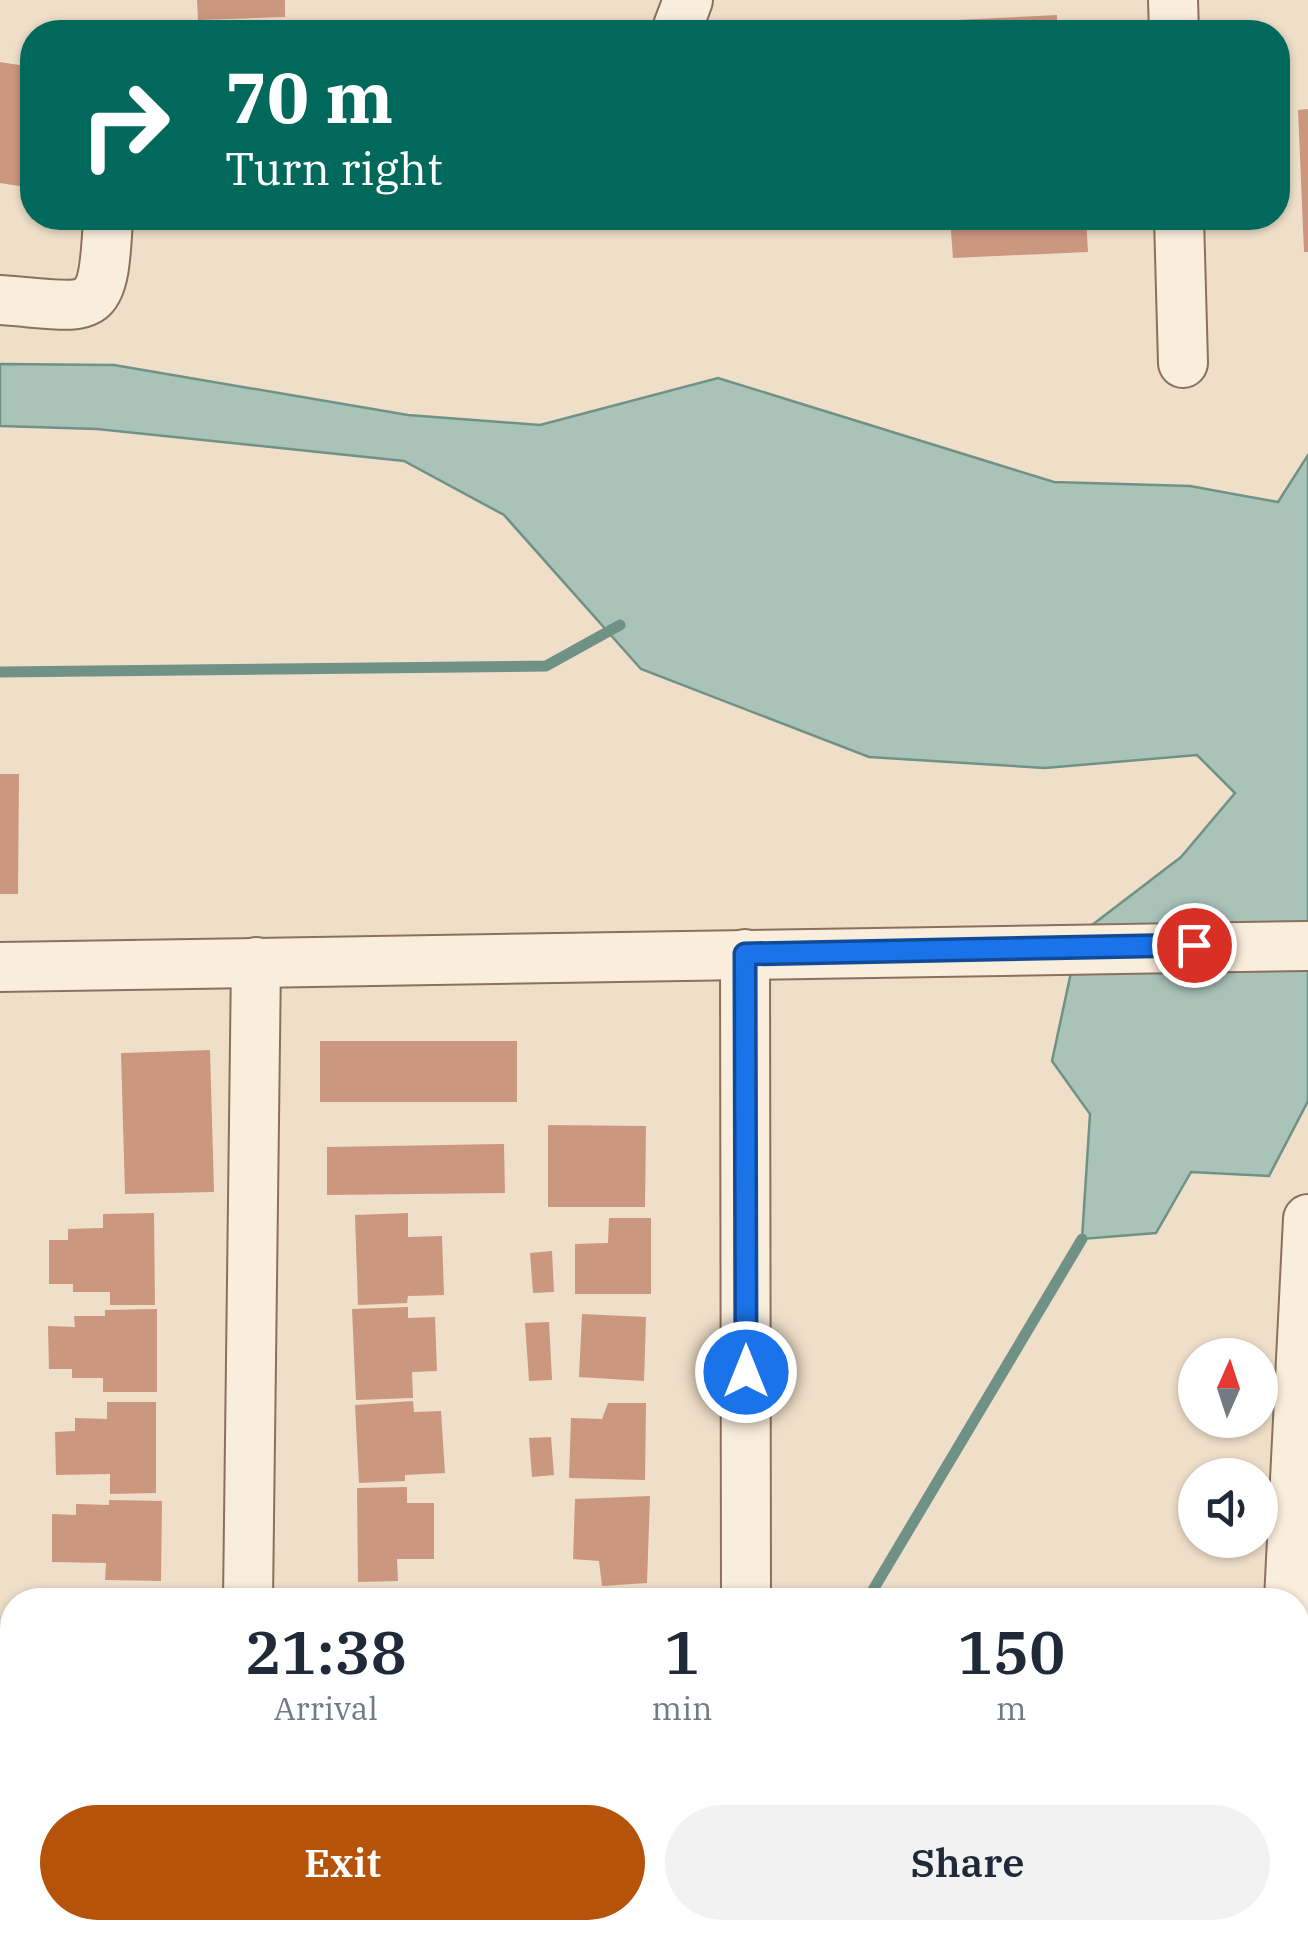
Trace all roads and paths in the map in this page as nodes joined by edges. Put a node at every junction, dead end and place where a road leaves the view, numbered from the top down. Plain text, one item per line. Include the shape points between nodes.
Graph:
1 (107, 230) edge
2 (1179, 230) edge
3 (0, 300) edge
4 (1183, 363) dead end
5 (1308, 946) edge
6 (745, 954) junction
7 (256, 962) junction
8 (0, 967) edge
9 (1308, 1219) edge
10 (248, 1588) edge
11 (746, 1588) edge
12 (1291, 1588) edge

1 - 3 street via 105,281 86,302
2 - 4 street
5 - 6 street
6 - 7 street
6 - 11 street
7 - 8 street
7 - 10 street
9 - 12 street

